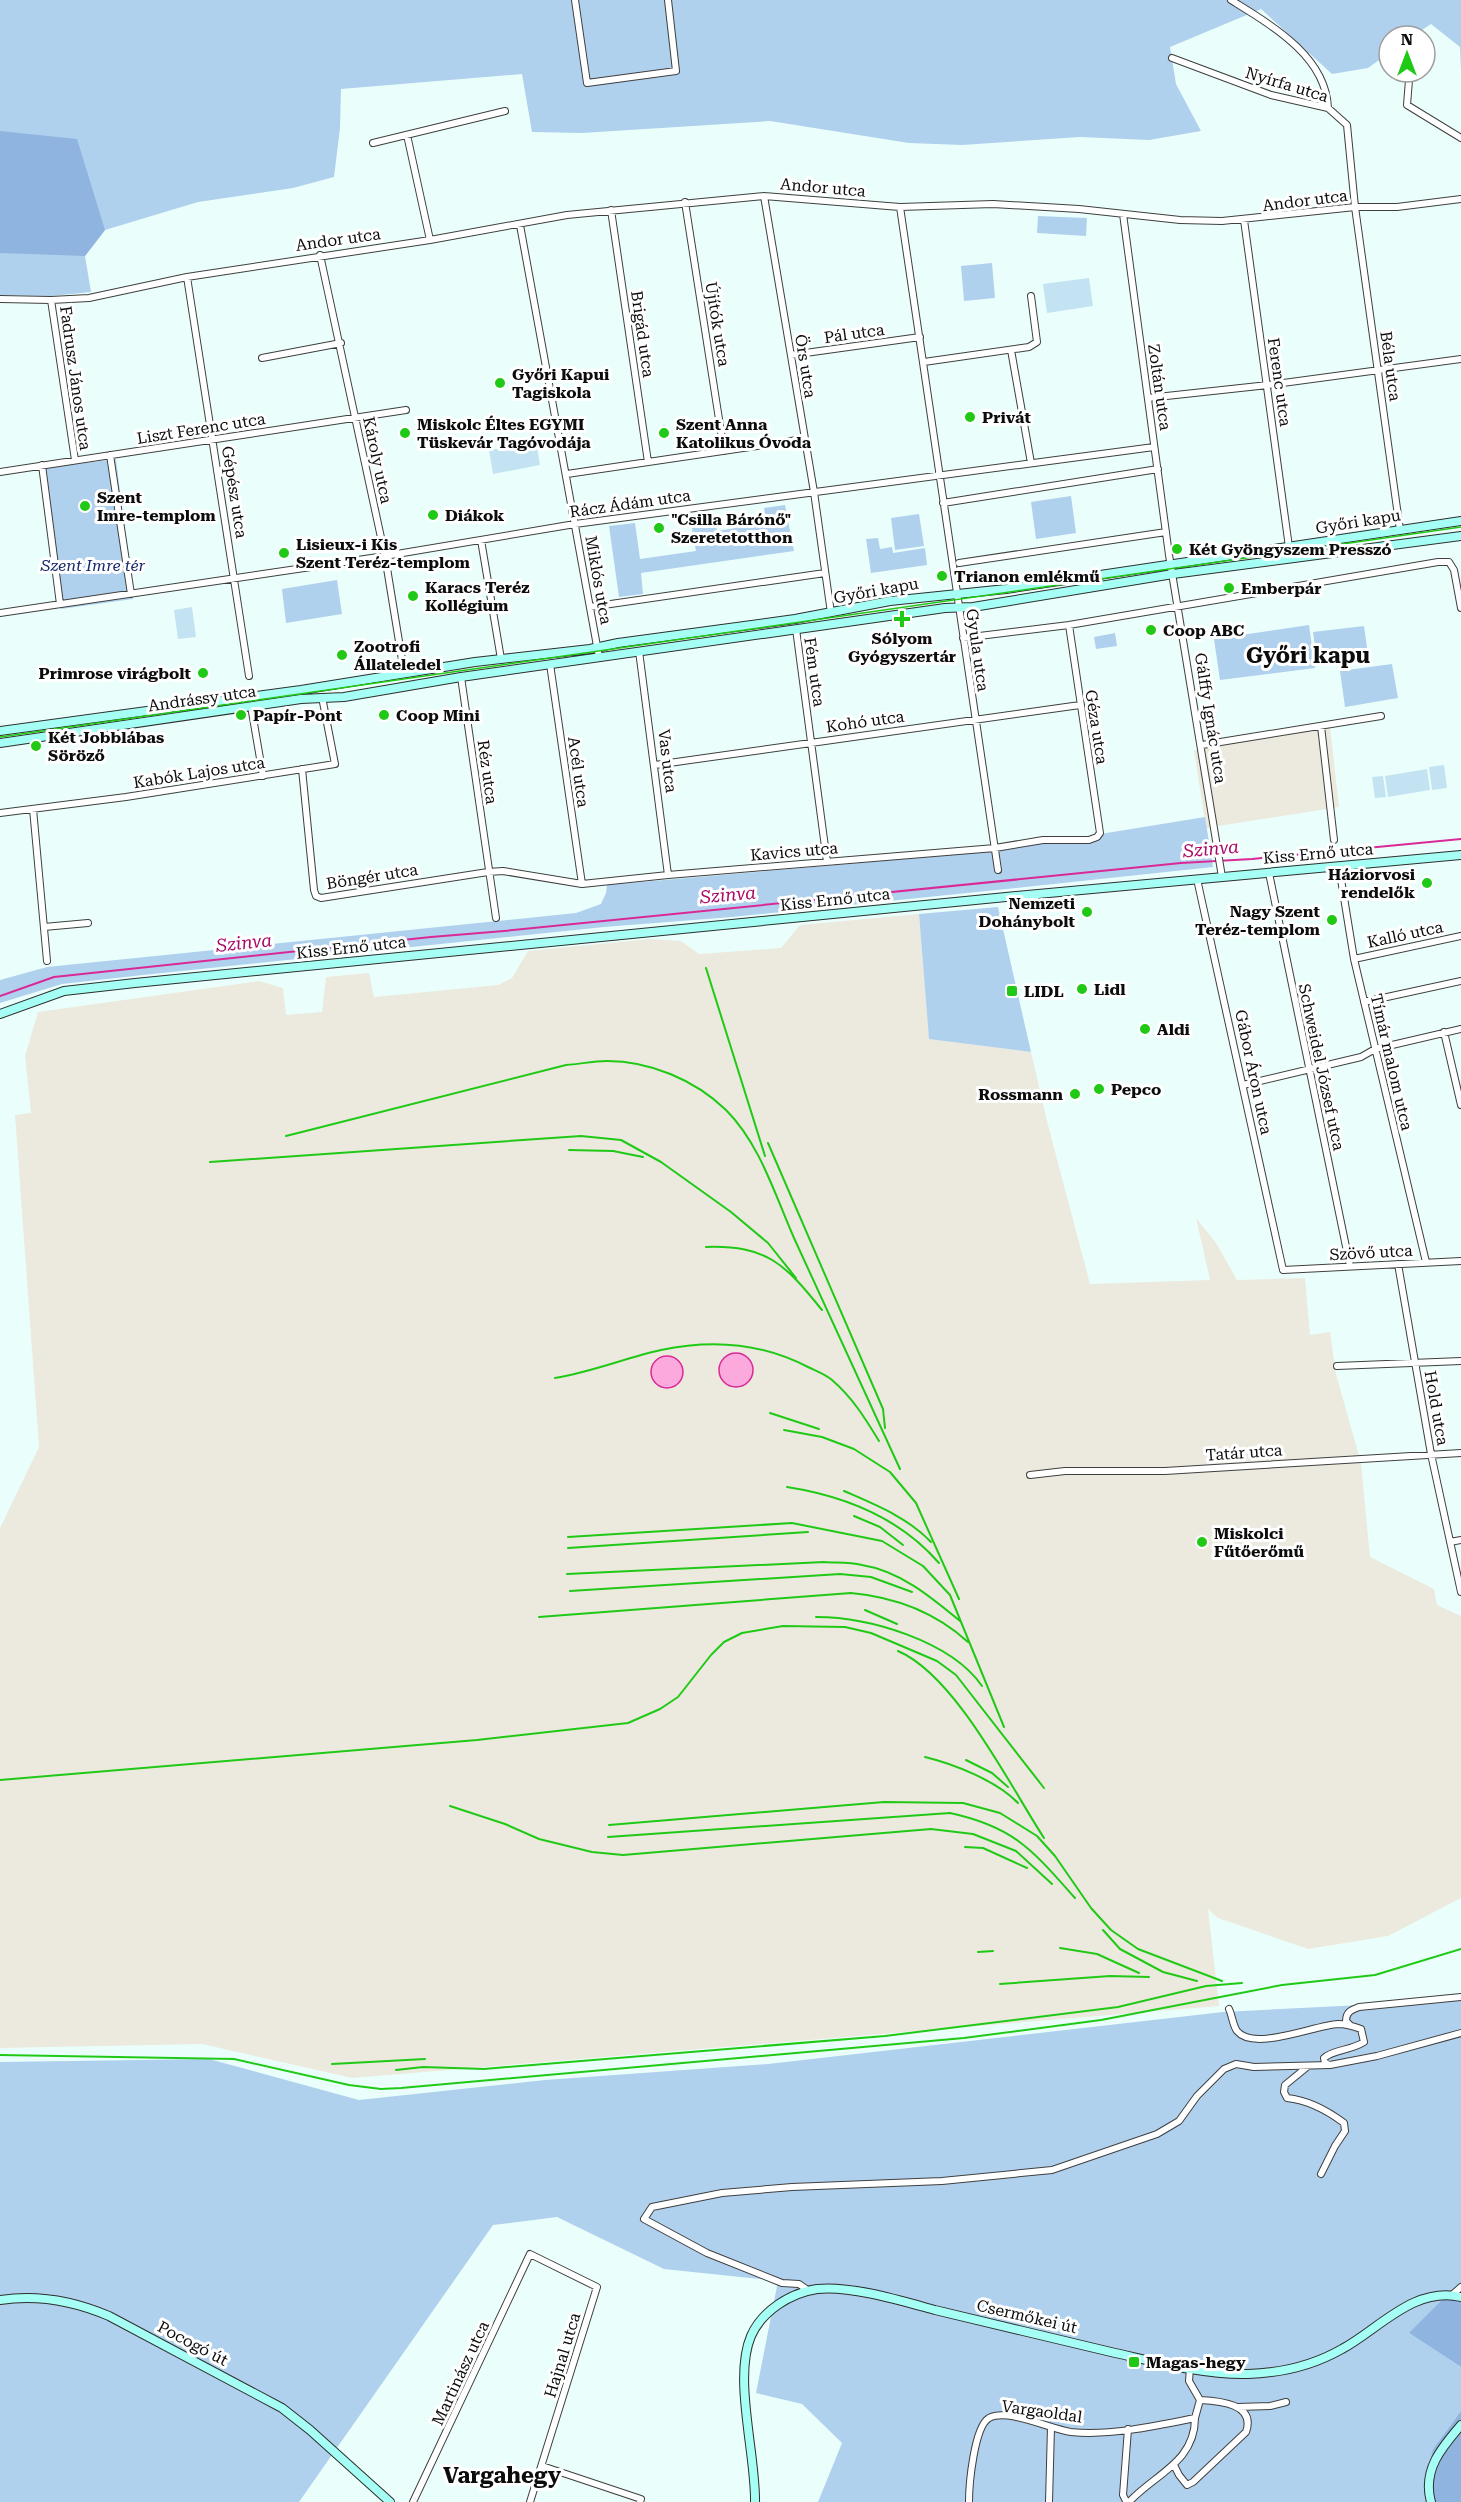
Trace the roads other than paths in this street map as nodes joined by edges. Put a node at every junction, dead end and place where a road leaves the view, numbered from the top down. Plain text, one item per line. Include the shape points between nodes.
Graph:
1 (575, 0) edge
2 (668, 0) edge
3 (1231, 0) edge
4 (1172, 58) dead end
5 (1408, 84) edge
6 (1328, 108) junction
7 (505, 111) dead end
8 (407, 135) junction
9 (1461, 138) edge
10 (373, 142) dead end
11 (764, 196) junction
12 (1461, 199) edge
13 (684, 202) junction
14 (900, 207) junction
15 (1355, 207) junction
16 (611, 210) junction
17 (1123, 214) junction
18 (1244, 220) junction
19 (520, 225) junction
20 (430, 240) junction
21 (321, 255) junction
22 (187, 277) junction
23 (1031, 296) dead end
24 (0, 299) edge
25 (51, 300) junction
26 (920, 337) junction
27 (341, 343) junction
28 (1011, 350) junction
29 (791, 355) junction
30 (262, 358) dead end
31 (1461, 359) edge
32 (924, 362) junction
33 (1378, 370) junction
34 (1268, 385) junction
35 (1148, 398) junction
36 (406, 411) dead end
37 (355, 418) junction
38 (804, 439) junction
39 (213, 440) junction
40 (1154, 447) junction
41 (724, 451) junction
42 (110, 455) junction
43 (75, 460) junction
44 (648, 462) junction
45 (1031, 463) junction
46 (42, 465) junction
47 (1158, 469) junction
48 (0, 472) edge
49 (567, 474) junction
50 (940, 476) junction
51 (814, 492) junction
52 (943, 503) junction
53 (1461, 521) edge
54 (575, 524) junction
55 (1400, 530) junction
56 (1166, 532) junction
57 (1461, 536) edge
58 (481, 540) junction
59 (1289, 547) junction
60 (385, 556) junction
61 (959, 563) dead end
62 (1170, 564) junction
63 (825, 573) junction
64 (1173, 574) junction
65 (234, 578) junction
66 (957, 593) junction
67 (131, 594) junction
68 (60, 604) junction
69 (590, 607) junction
70 (959, 607) junction
71 (1179, 607) junction
72 (1461, 609) edge
73 (0, 613) edge
74 (831, 613) junction
75 (1069, 625) junction
76 (796, 629) junction
77 (963, 638) junction
78 (639, 651) junction
79 (599, 652) junction
80 (501, 659) junction
81 (550, 664) junction
82 (404, 672) junction
83 (249, 676) dead end
84 (461, 677) junction
85 (409, 687) joint
86 (322, 698) junction
87 (1080, 705) junction
88 (251, 706) junction
89 (1381, 716) dead end
90 (974, 720) junction
91 (1321, 726) junction
92 (0, 731) edge
93 (0, 743) edge
94 (812, 743) junction
95 (1202, 745) junction
96 (655, 765) junction
97 (302, 769) junction
98 (262, 776) junction
99 (33, 809) junction
100 (0, 813) edge
101 (1100, 833) joint
102 (1334, 840) dead end
103 (995, 848) junction
104 (1461, 855) edge
105 (827, 862) junction
106 (1339, 867) junction
107 (998, 870) dead end
108 (488, 872) junction
109 (1269, 873) junction
110 (668, 875) junction
111 (1222, 877) junction
112 (1197, 879) junction
113 (582, 884) junction
114 (496, 918) dead end
115 (88, 923) dead end
116 (44, 927) junction
117 (1461, 936) edge
118 (1354, 959) junction
119 (46, 961) dead end
120 (1461, 981) edge
121 (1364, 1002) junction
122 (0, 1014) edge
123 (1461, 1029) edge
124 (1444, 1032) junction
125 (1375, 1048) junction
126 (1308, 1070) junction
127 (1243, 1085) junction
128 (1461, 1105) edge
129 (1461, 1261) edge
130 (1426, 1263) junction
131 (1398, 1264) junction
132 (1350, 1266) junction
133 (1283, 1270) joint
134 (1461, 1361) edge
135 (1415, 1363) junction
136 (1337, 1365) dead end
137 (1461, 1453) edge
138 (1431, 1454) junction
139 (1030, 1475) dead end
140 (1461, 1540) edge
141 (1450, 1542) junction
142 (1461, 1592) edge
143 (1461, 1997) edge
144 (1229, 2009) dead end
145 (1350, 2025) junction
146 (1461, 2033) edge
147 (1330, 2066) junction
148 (1308, 2067) junction
149 (1322, 2174) dead end
150 (530, 2254) joint
151 (1461, 2287) edge
152 (808, 2291) junction
153 (1457, 2296) edge
154 (0, 2300) edge
155 (1190, 2368) junction
156 (1200, 2400) junction
157 (1286, 2402) dead end
158 (1239, 2407) junction
159 (1195, 2418) junction
160 (1461, 2424) edge
161 (1051, 2427) junction
162 (1128, 2429) junction
163 (1174, 2465) junction
164 (542, 2466) junction
165 (1137, 2499) edge
166 (641, 2501) edge
167 (390, 2502) edge
168 (413, 2502) edge
169 (530, 2502) edge
170 (755, 2502) edge
171 (969, 2502) edge
172 (1049, 2502) edge
173 (1129, 2502) edge
174 (1431, 2502) edge

1 - 2 street via 587,82 676,71
3 - 6 street via 1296,46 1319,74 1328,93
4 - 6 street, Nyírfa utca via 1271,95
5 - 9 street via 1407,105
6 - 15 street, Nyírfa utca via 1347,125
7 - 8 street
8 - 10 street
8 - 20 street
11 - 13 street, Andor utca
11 - 14 street, Andor utca
11 - 29 street, Örs utca
12 - 15 street, Andor utca via 1396,207
13 - 16 street, Andor utca
13 - 41 street, Újítók utca
14 - 17 street, Andor utca via 993,204
14 - 26 street, Gyula utca
15 - 18 street, Andor utca
15 - 33 street, Béla utca
16 - 19 street, Andor utca
16 - 44 street, Brigád utca
17 - 18 street, Andor utca via 1180,220
17 - 35 street, Zoltán utca
18 - 34 street, Ferenc utca
19 - 20 street, Andor utca
19 - 49 street, Miklós utca
20 - 21 street, Andor utca
21 - 22 street, Andor utca
21 - 27 street, Károly utca
22 - 25 street, Andor utca via 89,298
22 - 39 street, Gépész utca
23 - 28 street via 1037,342
24 - 25 street, Andor utca
25 - 43 street, Fadrusz János utca
26 - 29 street, Pál utca
26 - 32 street, Gyula utca
27 - 30 street
27 - 37 street, Károly utca
28 - 32 street
28 - 45 street
29 - 38 street, Örs utca
31 - 33 street
32 - 50 street, Gyula utca
33 - 34 street
33 - 55 street, Béla utca
34 - 35 street
34 - 59 street, Ferenc utca
35 - 40 street, Zoltán utca
36 - 37 street, Liszt Ferenc utca
37 - 39 street, Liszt Ferenc utca
37 - 60 street, Károly utca
38 - 41 street
38 - 51 street, Örs utca
39 - 42 street, Liszt Ferenc utca
39 - 65 street, Gépész utca
40 - 45 street, Rácz Ádám utca
40 - 47 street, Zoltán utca
41 - 44 street
42 - 43 street, Liszt Ferenc utca
42 - 67 street
43 - 46 street, Liszt Ferenc utca
44 - 49 street
45 - 50 street, Rácz Ádám utca
46 - 48 street, Liszt Ferenc utca
46 - 68 street
47 - 52 street
47 - 56 street, Zoltán utca
49 - 54 street, Miklós utca
50 - 51 street, Rácz Ádám utca
50 - 52 street, Gyula utca
51 - 54 street, Rácz Ádám utca
51 - 63 street, Örs utca
52 - 66 street, Gyula utca
53 - 55 street, Győri kapu
54 - 58 street, Rácz Ádám utca
54 - 69 street, Miklós utca
55 - 59 street, Győri kapu
56 - 61 street
56 - 62 street, Zoltán utca
57 - 64 street, Győri kapu
58 - 60 street, Rácz Ádám utca
58 - 80 street
59 - 62 street, Győri kapu
60 - 65 street, Rácz Ádám utca
60 - 82 street, Károly utca
62 - 64 street, Gálffy Ignác utca
62 - 66 street, Győri kapu
63 - 69 street
63 - 74 street, Örs utca
64 - 70 street, Győri kapu
64 - 71 street, Gálffy Ignác utca
65 - 67 street, Rácz Ádám utca
65 - 83 street, Gépész utca
66 - 70 street, Gyula utca
66 - 74 street, Győri kapu
67 - 68 street, Rácz Ádám utca
68 - 73 street, Rácz Ádám utca
69 - 79 street, Miklós utca
70 - 76 street, Győri kapu
70 - 77 street, Gyula utca
71 - 72 street via 1449,562
71 - 75 street
71 - 95 street, Gálffy Ignác utca
74 - 79 street, Győri kapu
75 - 77 street
75 - 87 street, Géza utca
76 - 78 street, Győri kapu
76 - 94 street, Fém utca
77 - 90 street, Gyula utca
78 - 79 street, Győri kapu
78 - 96 street, Vas utca
79 - 80 street, Győri kapu
79 - 81 street, Győri kapu
80 - 82 street, Győri kapu
81 - 84 street, Győri kapu
81 - 113 street, Acél utca
82 - 92 street, Andrássy utca
84 - 85 street, Győri kapu
84 - 108 street, Réz utca
85 - 86 street, Andrássy utca
86 - 88 street, Andrássy utca
86 - 97 street, Kabók Lajos utca via 335,764
87 - 90 street, Kohó utca
87 - 101 street, Géza utca
88 - 93 street, Andrássy utca
88 - 98 street
89 - 91 street
90 - 94 street, Kohó utca
90 - 103 street, Gyula utca
91 - 95 street
91 - 102 street
94 - 96 street, Kohó utca
94 - 105 street, Fém utca
95 - 111 street, Gálffy Ignác utca
96 - 110 street, Vas utca
97 - 98 street, Kabók Lajos utca
97 - 108 street, Böngér utca via 316,896
98 - 99 street, Kabók Lajos utca
99 - 100 street, Kabók Lajos utca
99 - 116 street
101 - 103 street, Kavics utca via 1089,840 1043,840
103 - 105 street, Kavics utca
103 - 107 street, Gyula utca
104 - 106 street, Kiss Ernő utca
105 - 110 street, Kavics utca
106 - 109 street, Kiss Ernő utca
106 - 118 street, Tímár malom utca
108 - 113 street, Kavics utca
108 - 114 street, Réz utca
109 - 111 street, Kiss Ernő utca
109 - 126 street, Schweidel József utca
110 - 113 street, Kavics utca
111 - 112 street, Kiss Ernő utca
112 - 122 street, Kiss Ernő utca via 64,991
112 - 127 street, Gábor Áron utca
115 - 116 street
116 - 119 street
117 - 118 street, Kalló utca
118 - 121 street, Tímár malom utca
120 - 121 street
121 - 125 street, Tímár malom utca
123 - 124 street
124 - 125 street
124 - 128 street
125 - 126 street via 1361,1057
125 - 130 street, Tímár malom utca
126 - 127 street
126 - 132 street, Schweidel József utca
127 - 133 street, Gábor Áron utca
129 - 130 street, Szövő utca
130 - 131 street, Szövő utca
131 - 132 street, Szövő utca
131 - 135 street, Hold utca
132 - 133 street, Szövő utca
134 - 135 street
135 - 136 street
135 - 138 street, Hold utca
137 - 138 street, Tatár utca
138 - 139 street, Tatár utca via 1165,1472 1065,1471
138 - 141 street, Hold utca
140 - 141 street
141 - 142 street, Hold utca
143 - 145 street via 1359,2007 1346,2016
144 - 145 street via 1237,2031 1260,2039
145 - 147 street via 1361,2029 1364,2042 1328,2055 1324,2058
146 - 147 street
147 - 148 street
148 - 149 street via 1285,2085 1287,2098 1298,2099 1344,2122 1345,2131
148 - 152 street via 1236,2064 1224,2069 1204,2089 1179,2121 1157,2134 1052,2170 942,2181 722,2193 652,2207 644,2219 707,2253 783,2283 799,2284
150 - 164 street, Hajnal utca via 597,2286
150 - 168 street, Martinász utca
151 - 153 street
152 - 155 street, Csermőkei út via 836,2290 893,2299
152 - 170 street, Csermőkei út via 775,2306 751,2337 744,2377
153 - 155 street, Csermőkei út via 1437,2295 1418,2300 1343,2349 1313,2362 1246,2374
154 - 167 street, Pocogó út via 55,2299 109,2316 282,2408
155 - 156 street via 1189,2382
156 - 158 street
156 - 159 street
157 - 158 street
158 - 163 street via 1247,2414 1246,2432 1193,2482 1187,2485
159 - 162 street, Vargaoldal
159 - 163 street via 1192,2441
160 - 174 street via 1433,2461 1428,2487
161 - 162 street, Vargaoldal via 1071,2432
161 - 171 street, Vargaoldal via 997,2416 982,2425 969,2483
161 - 172 street
162 - 173 street via 1123,2495
163 - 165 street
164 - 166 street
164 - 169 street, Hajnal utca
165 - 173 street

